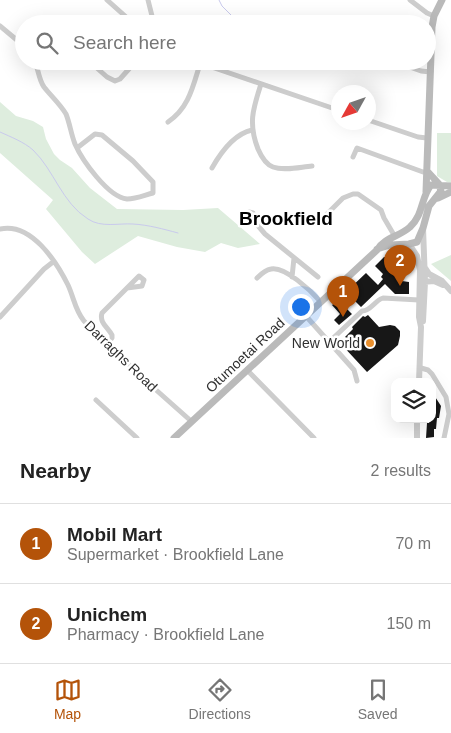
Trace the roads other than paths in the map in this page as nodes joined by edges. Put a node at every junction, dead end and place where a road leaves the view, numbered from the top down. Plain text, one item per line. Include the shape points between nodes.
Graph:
1 (106, 0) edge
2 (148, 0) edge
3 (410, 0) edge
4 (442, 0) edge
5 (124, 15) edge
6 (152, 15) edge
7 (432, 15) edge
8 (434, 15) edge
9 (0, 26) edge
10 (15, 38) edge
11 (38, 70) edge
12 (99, 70) edge
13 (128, 70) edge
14 (198, 70) edge
15 (218, 70) edge
16 (418, 70) edge
17 (430, 72) joint
18 (261, 84) junction
19 (331, 108) edge
20 (168, 122) dead end
21 (376, 123) edge
22 (252, 130) junction
23 (428, 138) junction
24 (77, 148) junction
25 (353, 156) dead end
26 (312, 166) dead end
27 (212, 168) dead end
28 (428, 172) junction
29 (439, 184) junction
30 (451, 186) edge
31 (426, 192) junction
32 (451, 192) edge
33 (434, 200) junction
34 (325, 216) dead end
35 (253, 220) dead end
36 (410, 227) junction
37 (423, 228) junction
38 (0, 229) edge
39 (394, 236) junction
40 (409, 244) junction
41 (377, 250) junction
42 (294, 258) junction
43 (53, 262) junction
44 (292, 277) junction
45 (257, 278) dead end
46 (318, 278) dead end
47 (425, 278) junction
48 (127, 288) dead end
49 (449, 289) edge
50 (419, 300) junction
51 (320, 301) junction
52 (305, 316) junction
53 (0, 317) edge
54 (421, 327) junction
55 (329, 342) junction
56 (107, 344) junction
57 (421, 368) junction
58 (247, 370) junction
59 (420, 378) edge
60 (356, 381) dead end
61 (96, 400) dead end
62 (191, 421) junction
63 (418, 423) edge
64 (137, 438) edge
65 (174, 438) edge
66 (314, 438) edge
67 (417, 438) edge
68 (444, 438) edge

1 - 5 street
2 - 6 street
3 - 7 street
4 - 8 main road
9 - 10 street
11 - 24 street via 42,84 66,115
12 - 13 street via 115,81
14 - 20 street via 186,105 178,116
15 - 18 street
16 - 17 street
17 - 23 main road
18 - 19 street
18 - 22 street via 253,111
21 - 23 street
22 - 26 street via 261,155 270,166
22 - 27 street via 237,135
23 - 28 main road
24 - 24 street via 95,134 100,134 153,182 154,193 129,199 118,196 100,180
25 - 28 street via 357,148
28 - 29 main road
28 - 31 main road
29 - 30 main road
29 - 31 main road via 432,185
29 - 33 main road via 441,191
31 - 36 main road via 420,212
32 - 33 main road
33 - 37 main road via 427,210
34 - 39 street via 343,198 358,194 381,210
35 - 42 street
36 - 39 main road, Otumoetai Road
36 - 40 main road
37 - 40 main road via 417,242
37 - 47 street
38 - 43 street, Darraghs Road via 12,228 31,236
39 - 41 main road, Otumoetai Road via 385,240
40 - 41 main road, Otumoetai Road via 395,244
40 - 47 street
41 - 51 main road, Otumoetai Road
42 - 44 street
42 - 46 street
43 - 53 street
43 - 56 street, Darraghs Road via 66,282 80,315
44 - 45 street via 272,268
44 - 51 street
47 - 49 street
47 - 50 street
47 - 54 street
48 - 56 street via 102,313 102,322 113,336
50 - 54 street
50 - 55 street via 383,298 367,311 362,311
51 - 52 main road, Otumoetai Road
52 - 55 street
52 - 58 main road, Otumoetai Road
54 - 57 street
55 - 60 street via 354,370
56 - 62 street, Darraghs Road
57 - 59 street
57 - 68 street via 432,374 446,398 449,414
58 - 62 main road, Otumoetai Road
58 - 66 street
61 - 64 street
62 - 65 main road, Otumoetai Road
63 - 67 street

